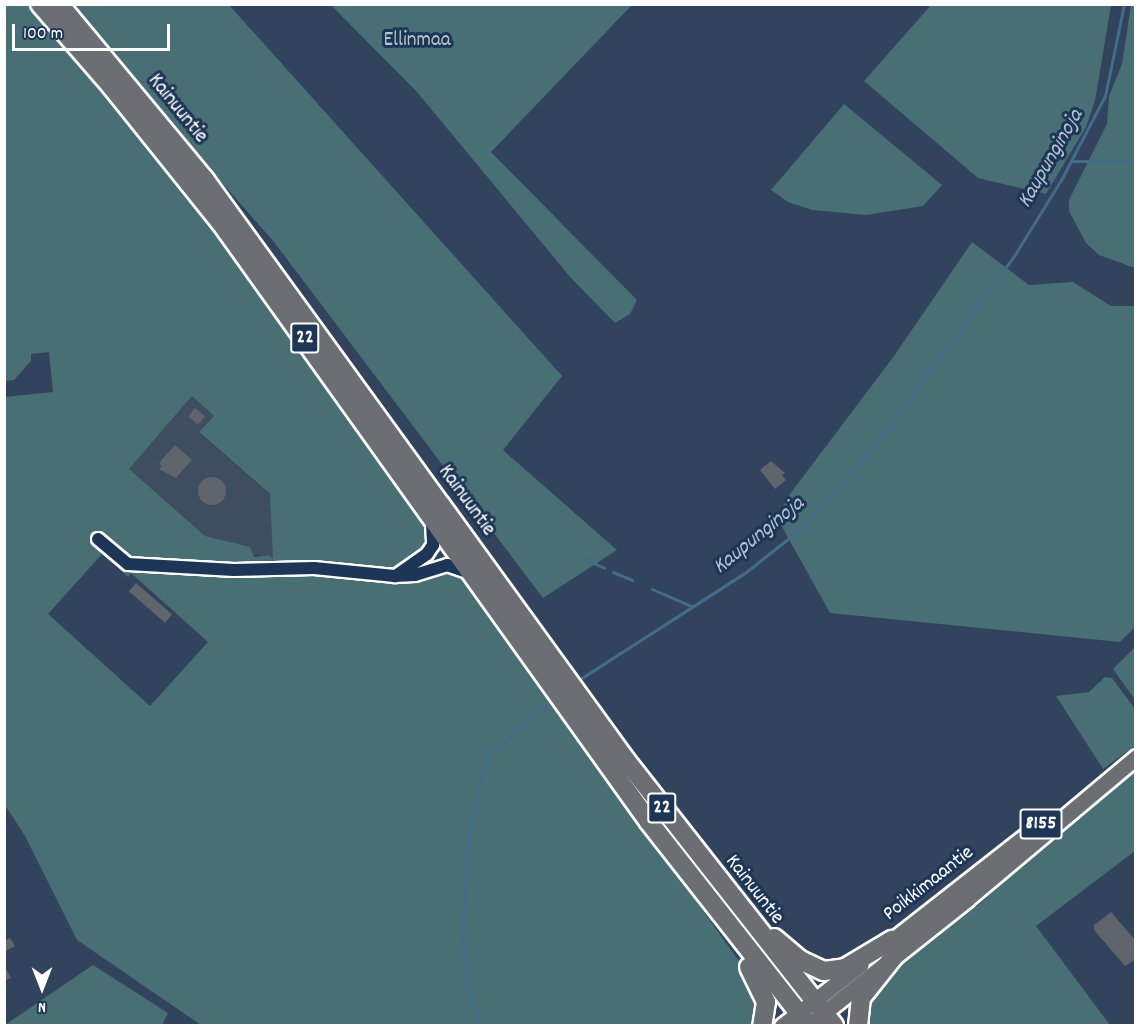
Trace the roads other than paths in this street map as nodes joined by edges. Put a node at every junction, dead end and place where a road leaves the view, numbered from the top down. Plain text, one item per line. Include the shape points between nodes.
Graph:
1 (40, 4) edge
2 (59, 4) edge
3 (431, 515) junction
4 (98, 539) dead end
5 (475, 575) junction
6 (395, 576) junction
7 (558, 680) junction
8 (577, 706) junction
9 (1136, 756) edge
10 (723, 887) junction
11 (705, 897) junction
12 (894, 948) junction
13 (823, 1013) edge
14 (805, 1022) edge
15 (762, 1026) edge
16 (782, 1026) edge
17 (858, 1026) edge

1 - 3 highway, Kainuuntie / 22 via 221,223
2 - 7 highway, Kainuuntie / 22 via 205,180
3 - 5 highway, Kainuuntie / 22
3 - 6 lane via 433,545 418,563
4 - 6 lane via 128,564 234,570 314,568
5 - 6 lane via 447,565 415,575
5 - 7 highway, Kainuuntie / 22
7 - 8 highway, Kainuuntie / 22
8 - 10 highway, Kainuuntie / 22
8 - 11 highway, Kainuuntie / 22
9 - 12 main road, Poikkimaantie / 8155 via 1020,840
10 - 12 highway via 785,948 812,968 834,971
10 - 13 highway, Kainuuntie / 22
11 - 14 highway, Kainuuntie / 22
11 - 15 highway via 763,992 766,1014
12 - 13 main road, Poikkimaantie / 8155
12 - 17 highway via 861,999
13 - 14 main road, Poikkimaantie
14 - 16 main road, Poikkimaantie

